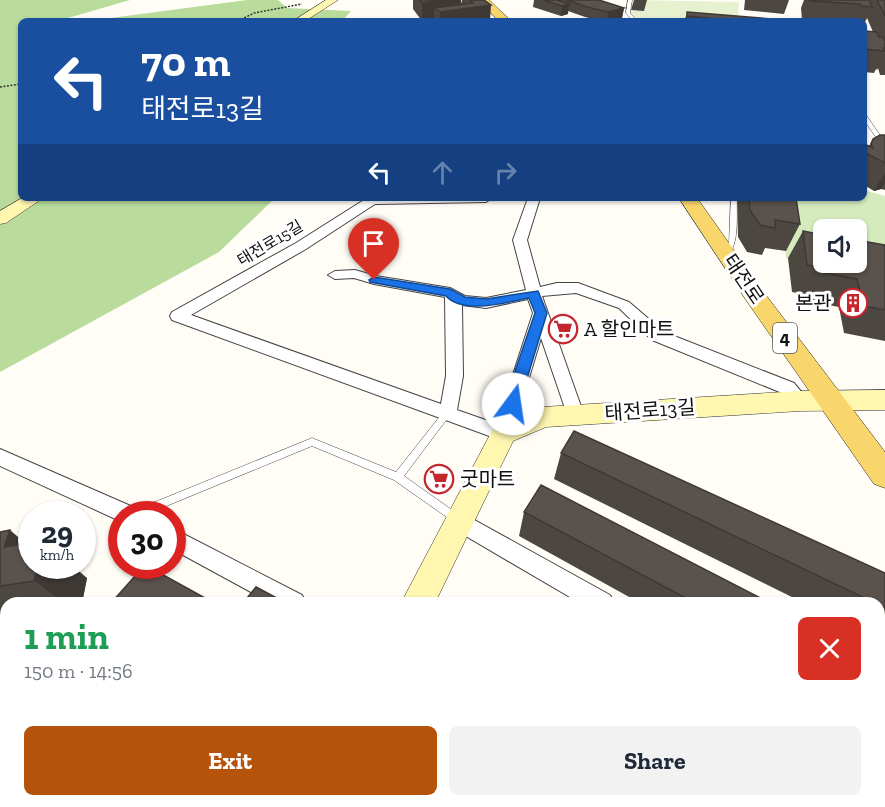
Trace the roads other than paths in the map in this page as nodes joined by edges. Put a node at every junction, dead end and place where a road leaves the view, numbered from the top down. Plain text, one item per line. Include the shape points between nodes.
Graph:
1 (325, 0) edge
2 (483, 0) edge
3 (630, 0) edge
4 (780, 0) edge
5 (340, 2) edge
6 (819, 4) edge
7 (297, 18) edge
8 (305, 18) edge
9 (315, 18) edge
10 (322, 18) edge
11 (502, 18) edge
12 (632, 18) edge
13 (867, 120) edge
14 (872, 142) edge
15 (883, 142) edge
16 (18, 192) edge
17 (29, 201) edge
18 (370, 201) edge
19 (533, 201) edge
20 (690, 201) edge
21 (734, 201) edge
22 (0, 202) edge
23 (0, 219) edge
24 (727, 253) junction
25 (335, 275) dead end
26 (534, 294) junction
27 (454, 298) junction
28 (541, 313) junction
29 (885, 399) edge
30 (800, 401) junction
31 (830, 401) junction
32 (447, 413) junction
33 (575, 415) junction
34 (503, 434) junction
35 (0, 457) edge
36 (885, 475) edge
37 (398, 477) junction
38 (169, 501) edge
39 (108, 506) edge
40 (460, 521) junction
41 (186, 545) edge
42 (283, 597) edge
43 (421, 597) edge
44 (592, 597) edge

1 - 7 main road
2 - 11 main road
3 - 12 lane via 628,13
4 - 6 lane
5 - 8 main road
5 - 9 main road
5 - 10 main road
13 - 15 lane
14 - 15 lane
16 - 22 main road
17 - 23 main road
18 - 32 street, 태전로15길 via 178,316
19 - 26 street via 520,240
20 - 24 main road, 태전로 / 4
21 - 24 lane via 732,242
24 - 31 main road, 태전로 / 4
25 - 27 street via 355,274 450,293
26 - 27 street via 486,303
26 - 28 street
26 - 30 street via 578,288 607,298 624,305 658,336 788,388
27 - 32 street via 457,370
28 - 33 street
28 - 34 street
29 - 31 main road, 태전로13길
30 - 31 main road, 태전로13길
30 - 33 main road, 태전로13길
31 - 36 main road, 태전로 / 4
32 - 34 street
32 - 37 lane
33 - 34 main road, 태전로13길 via 543,417
34 - 40 main road
35 - 39 street
37 - 38 lane via 312,442
37 - 40 lane
40 - 43 main road
40 - 44 street
41 - 42 street

